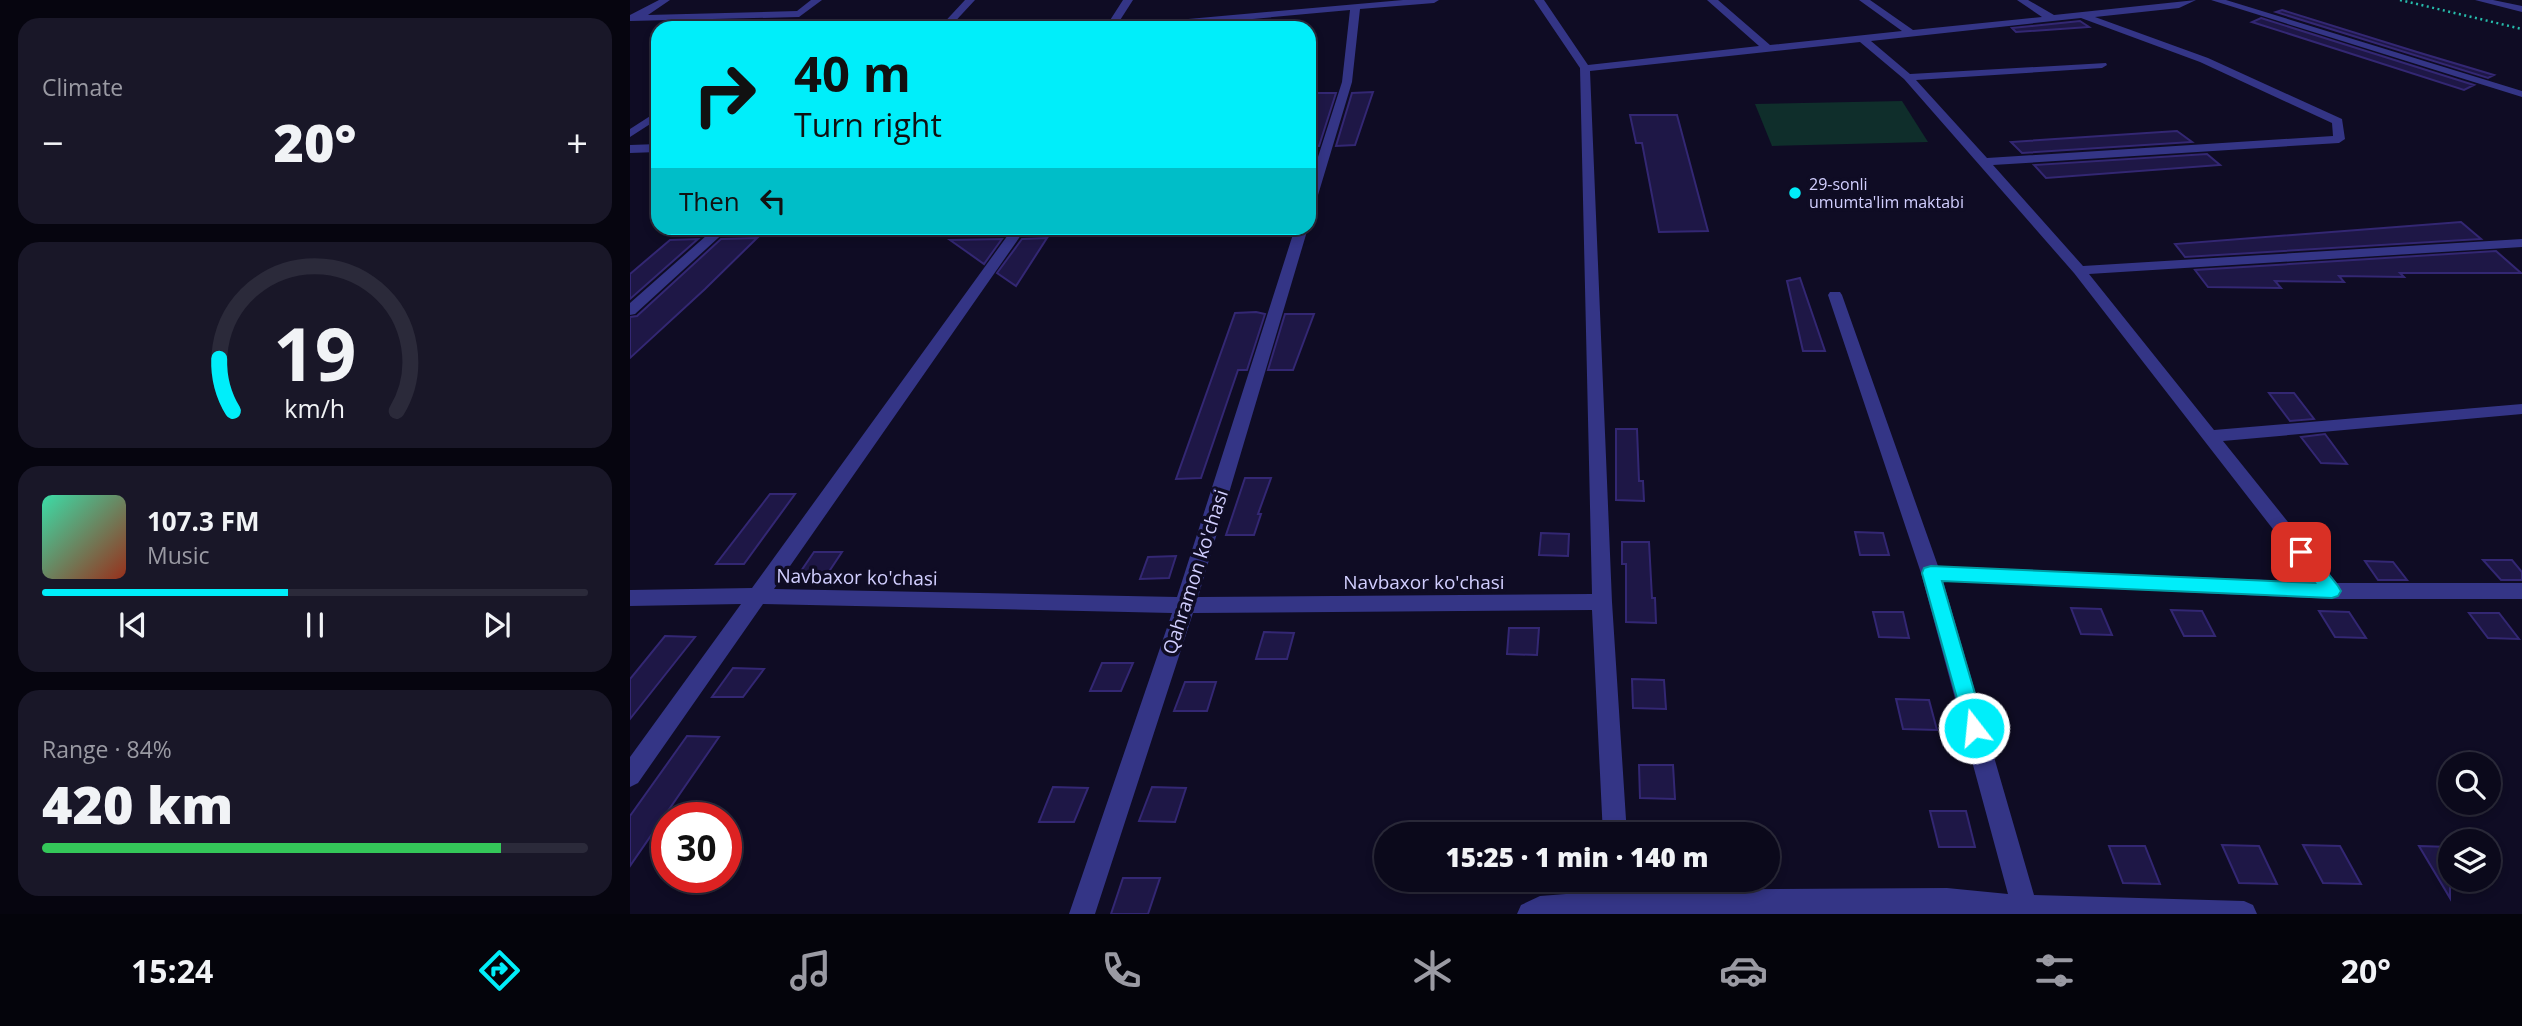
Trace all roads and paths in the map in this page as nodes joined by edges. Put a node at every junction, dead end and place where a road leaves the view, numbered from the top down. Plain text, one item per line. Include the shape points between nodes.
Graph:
1 (665, 0) edge
2 (817, 0) edge
3 (970, 0) edge
4 (1128, 0) edge
5 (1434, 0) edge
6 (1539, 0) edge
7 (1712, 0) edge
8 (1864, 0) edge
9 (2022, 0) edge
10 (2191, 0) edge
11 (2216, 0) edge
12 (2400, 0) edge
13 (2480, 0) edge
14 (1348, 6) edge
15 (2522, 9) edge
16 (2081, 15) junction
17 (632, 19) edge
18 (2051, 19) junction
19 (950, 21) edge
20 (1114, 21) edge
21 (1200, 21) edge
22 (2522, 29) edge
23 (1910, 33) junction
24 (1863, 38) junction
25 (1767, 48) junction
26 (2102, 65) dead end
27 (1585, 68) junction
28 (1908, 77) junction
29 (2519, 94) dead end
30 (651, 119) edge
31 (630, 134) edge
32 (651, 148) edge
33 (630, 149) edge
34 (1984, 162) junction
35 (1316, 182) edge
36 (714, 235) edge
37 (1014, 235) edge
38 (1300, 235) edge
39 (2522, 243) edge
40 (2079, 270) junction
41 (1835, 295) dead end
42 (630, 311) edge
43 (2522, 410) edge
44 (2210, 436) junction
45 (1931, 573) junction
46 (2332, 591) junction
47 (2522, 591) edge
48 (758, 596) junction
49 (630, 598) edge
50 (1602, 602) junction
51 (1185, 605) junction
52 (630, 776) edge
53 (1614, 822) edge
54 (1614, 892) edge
55 (1637, 892) edge
56 (1949, 908) edge
57 (2025, 908) junction
58 (1083, 914) edge
59 (1530, 914) edge
60 (2244, 914) edge

1 - 17 street
2 - 17 street via 799,14
3 - 19 street
4 - 20 street
5 - 14 street
6 - 27 street
7 - 25 street
8 - 23 street
9 - 18 street
10 - 16 street
11 - 29 street
12 - 22 path
13 - 15 street
14 - 21 street
14 - 35 street via 1347,82
16 - 18 street
16 - 34 street via 2204,60 2338,121 2339,139
18 - 23 street
23 - 24 street
24 - 25 street
24 - 28 street
25 - 27 street
26 - 28 street
27 - 50 street
28 - 34 street
30 - 31 street
32 - 33 street
34 - 40 street
36 - 42 street
37 - 48 street
38 - 51 street, Qahramon ko'chasi
39 - 40 street
40 - 44 street
41 - 45 street
43 - 44 street
44 - 46 street
45 - 46 street
45 - 57 street
46 - 47 street
48 - 49 street, Navbaxor ko'chasi
48 - 51 street, Navbaxor ko'chasi
48 - 52 street
50 - 51 street, Navbaxor ko'chasi
50 - 53 street
51 - 58 street, Qahramon ko'chasi
54 - 59 street
55 - 56 street
56 - 57 street
57 - 60 street

